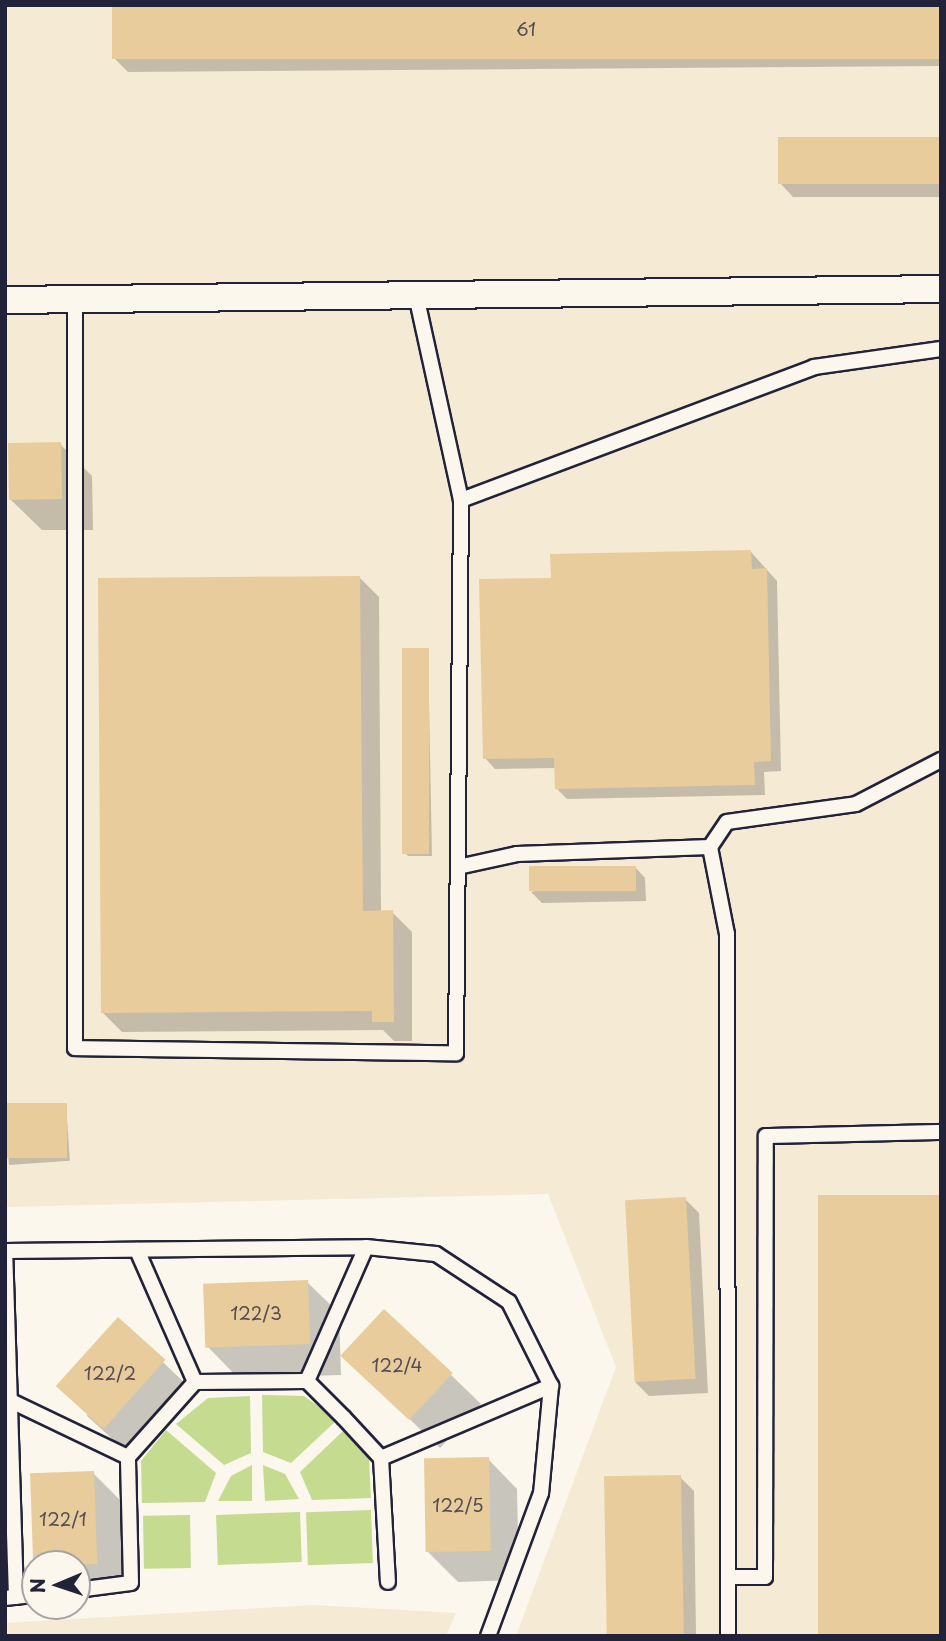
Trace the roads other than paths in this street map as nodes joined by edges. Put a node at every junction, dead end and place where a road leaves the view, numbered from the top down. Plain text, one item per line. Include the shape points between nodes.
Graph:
1 (941, 289) edge
2 (416, 295) junction
3 (75, 299) junction
4 (5, 300) edge
5 (941, 349) edge
6 (461, 500) junction
7 (941, 761) edge
8 (709, 847) junction
9 (458, 867) junction
10 (941, 1132) edge
11 (366, 1247) junction
12 (136, 1250) junction
13 (307, 1381) junction
14 (195, 1382) junction
15 (551, 1386) junction
16 (11, 1401) junction
17 (128, 1457) junction
18 (381, 1458) junction
19 (728, 1577) junction
20 (388, 1583) dead end
21 (91, 1588) edge
22 (11, 1598) edge
23 (488, 1636) edge
24 (728, 1636) edge

1 - 2 street
2 - 3 street
2 - 6 lane
3 - 4 street
3 - 9 lane via 75,1048 456,1053
5 - 6 lane via 814,367
6 - 9 lane
7 - 8 lane via 856,804 727,822
8 - 9 lane via 517,854
8 - 19 lane via 727,934
10 - 19 lane via 765,1136 765,1577
11 - 12 lane
11 - 13 lane
11 - 15 lane via 436,1254 509,1302
12 - 14 lane
12 - 16 lane via 5,1251
13 - 14 lane
13 - 18 lane
14 - 17 lane
15 - 18 lane
15 - 23 lane via 541,1493
16 - 17 lane
16 - 22 lane
17 - 21 lane via 131,1583
18 - 20 lane
19 - 24 lane

